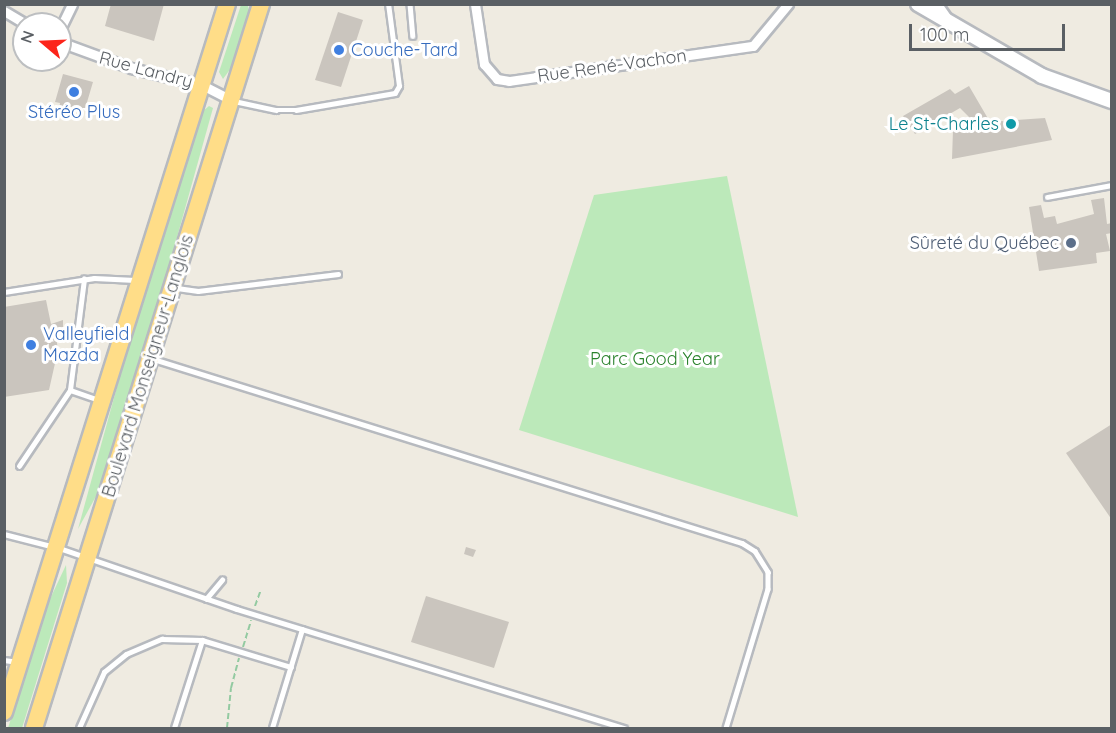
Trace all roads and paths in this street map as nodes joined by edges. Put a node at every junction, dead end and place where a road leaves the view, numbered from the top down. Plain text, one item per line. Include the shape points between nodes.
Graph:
1 (227, 4) edge
2 (261, 4) edge
3 (388, 4) edge
4 (410, 4) edge
5 (476, 4) edge
6 (788, 4) edge
7 (918, 4) edge
8 (937, 4) edge
9 (953, 27) junction
10 (413, 36) dead end
11 (72, 46) edge
12 (201, 85) junction
13 (232, 100) junction
14 (1112, 101) edge
15 (1112, 185) edge
16 (1047, 197) dead end
17 (338, 274) dead end
18 (84, 279) junction
19 (140, 282) junction
20 (173, 286) junction
21 (4, 292) edge
22 (150, 358) junction
23 (70, 390) junction
24 (103, 402) junction
25 (19, 466) dead end
26 (4, 534) edge
27 (57, 548) junction
28 (88, 557) junction
29 (222, 580) dead end
30 (206, 599) junction
31 (302, 629) junction
32 (202, 640) junction
33 (12, 661) edge
34 (291, 666) junction
35 (4, 712) edge
36 (34, 729) edge
37 (79, 729) edge
38 (174, 729) edge
39 (272, 729) edge
40 (624, 729) edge
41 (726, 729) edge

1 - 12 highway, Boulevard Monseigneur-Langlois
2 - 13 highway, Boulevard Monseigneur-Langlois
3 - 13 lane via 399,86 395,93 296,110 276,110
4 - 10 lane
5 - 6 street, Rue René-Vachon via 484,64 497,79 509,81 753,46
7 - 9 main road
8 - 9 street
9 - 14 main road via 1042,76
11 - 12 street, Rue Landry via 130,68
12 - 13 street, Rue Landry
12 - 19 highway, Boulevard Monseigneur-Langlois
13 - 20 highway, Boulevard Monseigneur-Langlois
15 - 16 lane
17 - 20 lane via 198,291
18 - 19 lane via 122,277
18 - 21 lane
18 - 23 lane
19 - 24 highway, Boulevard Monseigneur-Langlois
20 - 22 highway, Boulevard Monseigneur-Langlois
22 - 28 highway, Boulevard Monseigneur-Langlois
22 - 41 lane via 742,543 755,551 768,572 768,589
23 - 24 lane
23 - 25 lane
24 - 27 highway, Boulevard Monseigneur-Langlois
26 - 27 lane
27 - 28 lane
27 - 33 highway, Boulevard Monseigneur-Langlois
28 - 30 lane
28 - 36 highway, Boulevard Monseigneur-Langlois
29 - 30 lane
30 - 31 lane
31 - 34 lane
31 - 40 lane
32 - 34 lane
32 - 37 lane via 162,639 126,654 97,682
32 - 38 lane
33 - 35 highway, Boulevard Monseigneur-Langlois
34 - 39 lane

